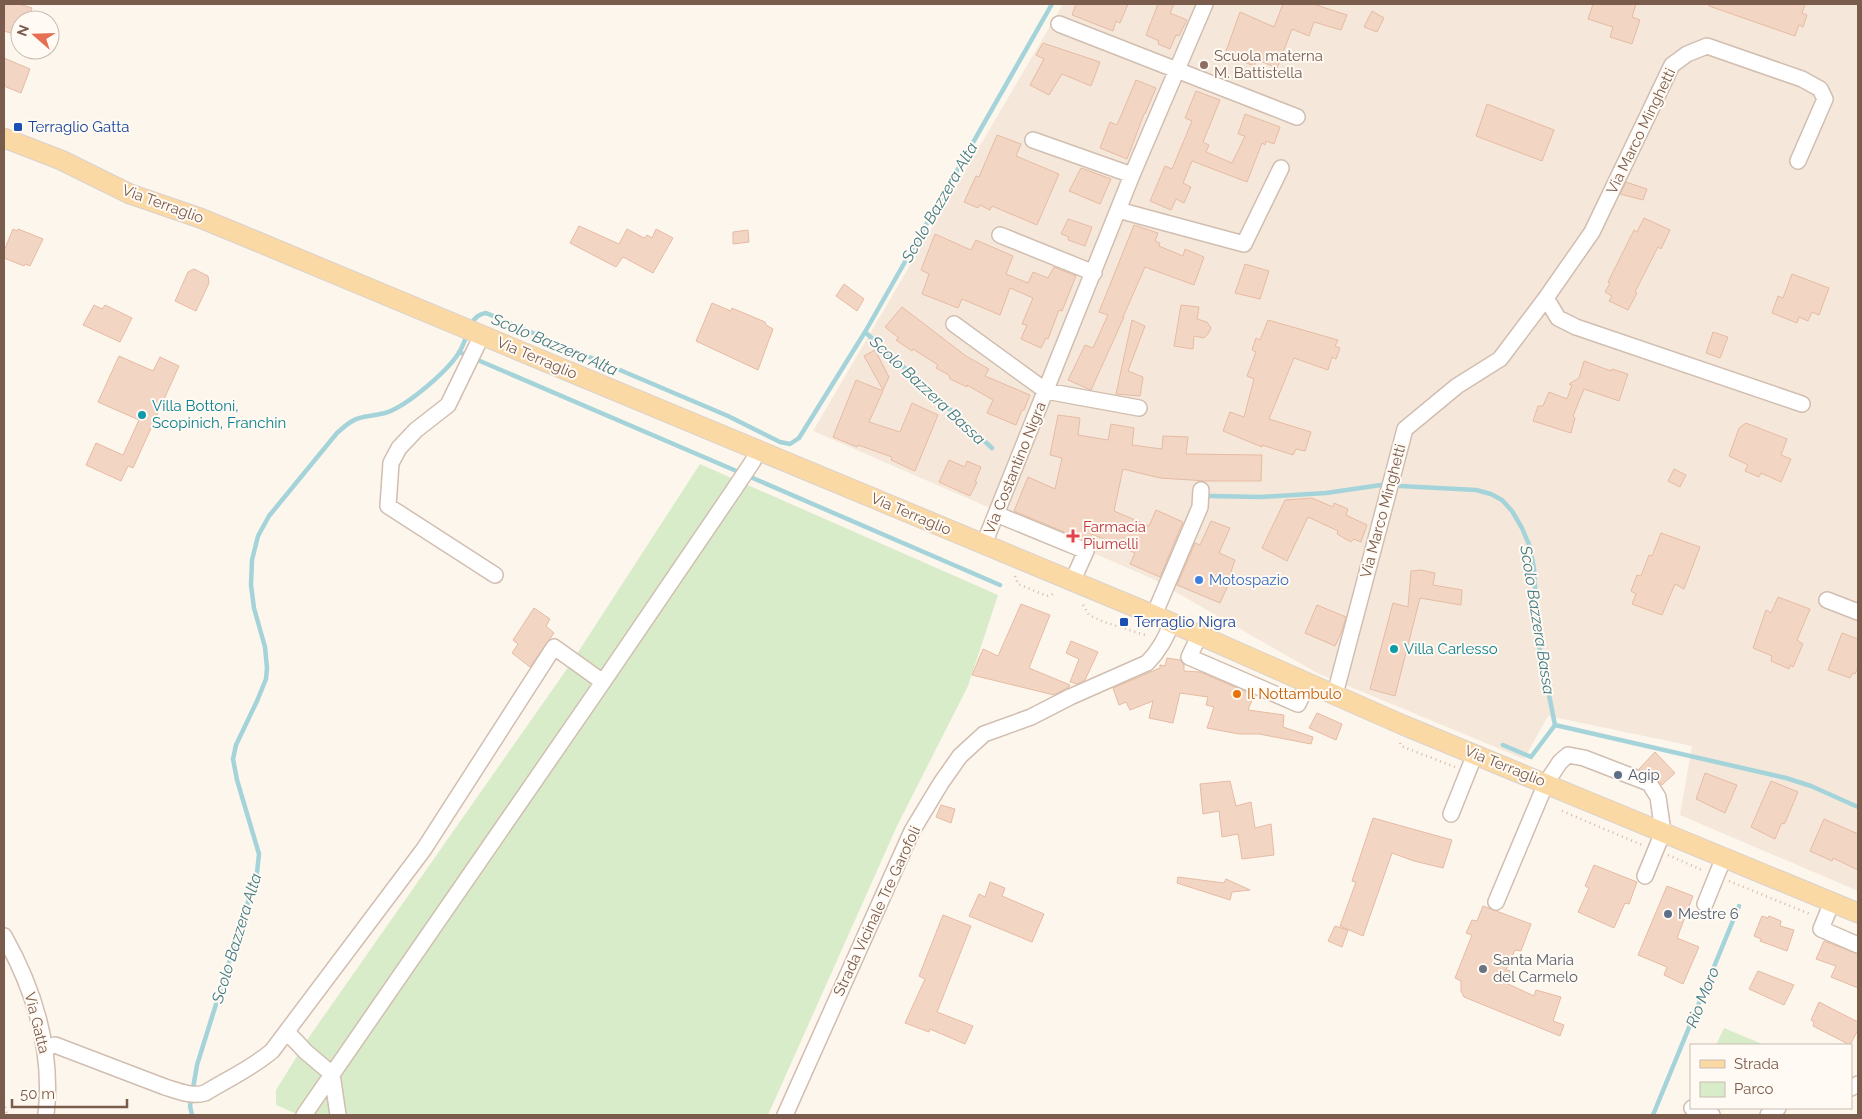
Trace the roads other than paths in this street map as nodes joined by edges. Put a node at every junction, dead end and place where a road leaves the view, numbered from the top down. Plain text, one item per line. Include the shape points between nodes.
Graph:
1 (1205, 4) edge
2 (1059, 24) dead end
3 (1177, 69) junction
4 (1297, 117) dead end
5 (4, 138) edge
6 (1034, 140) dead end
7 (1798, 161) dead end
8 (1281, 168) dead end
9 (1132, 175) junction
10 (1118, 210) junction
11 (1000, 235) dead end
12 (1094, 273) junction
13 (1546, 298) junction
14 (954, 324) dead end
15 (473, 336) junction
16 (1046, 391) junction
17 (1802, 404) dead end
18 (1139, 408) dead end
19 (754, 458) junction
20 (1201, 490) dead end
21 (996, 514) junction
22 (984, 544) junction
23 (495, 575) dead end
24 (1072, 582) junction
25 (1828, 600) dead end
26 (1858, 612) edge
27 (1154, 615) junction
28 (1172, 623) junction
29 (603, 682) junction
30 (1335, 694) junction
31 (1475, 754) junction
32 (1546, 783) junction
33 (1451, 814) dead end
34 (1663, 832) junction
35 (1724, 857) junction
36 (1645, 876) dead end
37 (1496, 902) dead end
38 (1832, 902) junction
39 (1705, 904) dead end
40 (1858, 913) edge
41 (4, 936) edge
42 (1858, 946) edge
43 (286, 1032) junction
44 (44, 1048) junction
45 (332, 1074) junction
46 (1696, 1109) edge
47 (46, 1115) edge
48 (304, 1115) edge
49 (338, 1115) edge
50 (785, 1115) edge
51 (1712, 1115) edge

1 - 3 street, Via Costantino Nigra
2 - 3 street
3 - 4 street
3 - 9 street, Via Costantino Nigra
5 - 15 main road, Via Terraglio via 61,160 130,194 200,218
6 - 9 street
7 - 13 street, Via Marco Minghetti via 1825,99 1820,88 1707,46 1687,54 1672,65 1592,232
8 - 10 street via 1244,244
9 - 10 street, Via Costantino Nigra
10 - 12 street, Via Costantino Nigra
11 - 12 street
12 - 16 street, Via Costantino Nigra
13 - 17 street via 1558,318 1576,327
13 - 30 street, Via Marco Minghetti via 1500,359 1457,386 1405,429
14 - 16 street, Via Costantino Nigra
15 - 19 main road, Via Terraglio
15 - 23 street via 468,366 448,405 416,430 399,448 391,463 388,506
16 - 18 street, Via Costantino Nigra
16 - 21 street, Via Costantino Nigra
19 - 22 main road, Via Terraglio
19 - 29 street
20 - 27 street via 1200,507
21 - 22 street, Via Costantino Nigra
21 - 24 street via 1086,551
22 - 24 main road, Via Terraglio
24 - 27 main road, Via Terraglio
25 - 26 street
27 - 28 main road, Via Terraglio
28 - 30 main road, Via Terraglio
28 - 50 street, Strada Vicinale Tre Garofoli via 1156,654 1146,663 1031,717 984,734 960,756 904,847
29 - 43 street via 554,647 424,848
29 - 45 street
30 - 31 main road, Via Terraglio
31 - 32 main road, Via Terraglio
31 - 33 street
32 - 34 main road, Via Terraglio
32 - 34 street via 1568,755 1649,783 1658,797
32 - 37 street
34 - 35 main road, Via Terraglio
34 - 36 street
35 - 38 main road, Via Terraglio
35 - 39 street
38 - 40 main road, Via Terraglio
38 - 42 street via 1821,929
41 - 44 street, Via Gatta via 20,964 37,1010
43 - 44 street via 257,1064 198,1095 182,1093 55,1046
43 - 45 street
44 - 47 street, Via Gatta via 48,1097
45 - 48 street
45 - 49 street
46 - 51 street

